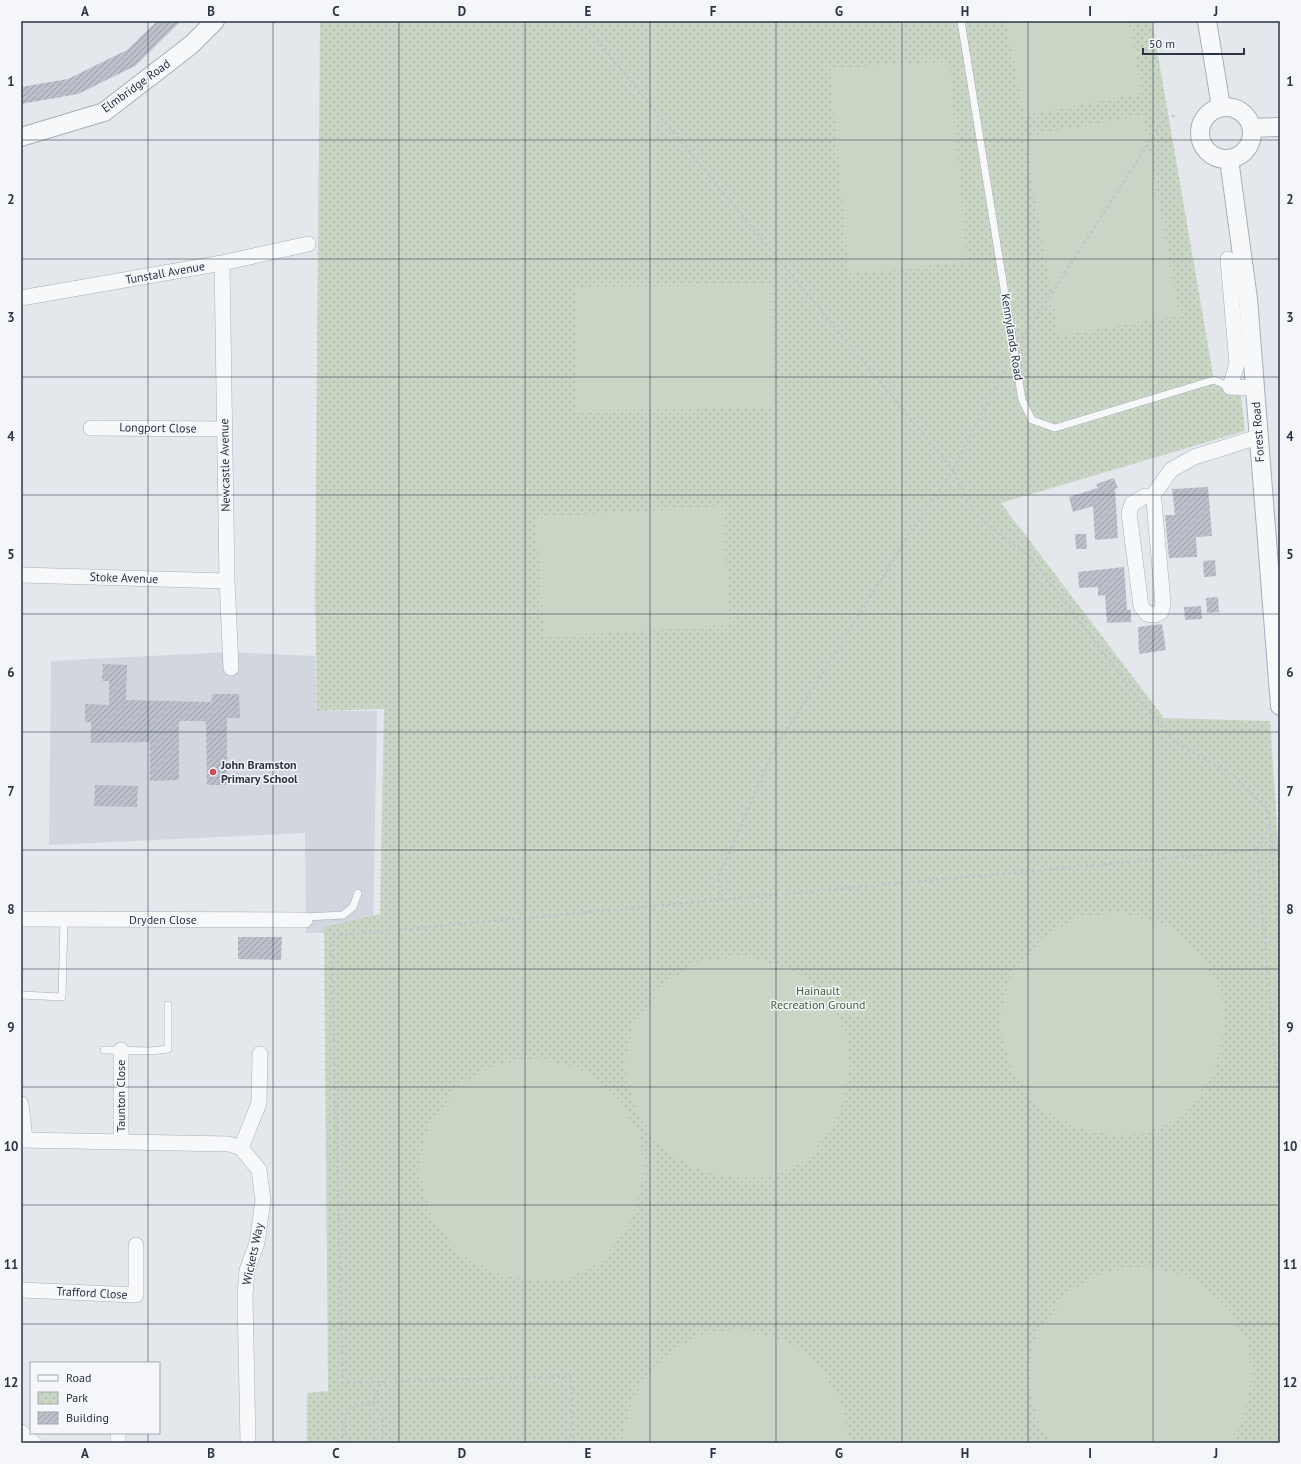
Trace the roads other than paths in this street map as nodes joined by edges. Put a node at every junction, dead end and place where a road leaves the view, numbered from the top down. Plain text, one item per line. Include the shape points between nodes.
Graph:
1 (215, 21) edge
2 (961, 21) edge
3 (1207, 21) edge
4 (1221, 107) junction
5 (1280, 127) edge
6 (1252, 128) junction
7 (21, 137) edge
8 (1229, 159) junction
9 (308, 244) dead end
10 (1228, 258) dead end
11 (222, 263) junction
12 (21, 298) edge
13 (1230, 387) junction
14 (1256, 388) junction
15 (91, 428) dead end
16 (224, 429) junction
17 (1258, 437) junction
18 (1152, 497) junction
19 (21, 575) edge
20 (227, 581) junction
21 (231, 668) dead end
22 (1280, 706) edge
23 (358, 893) dead end
24 (21, 919) edge
25 (64, 920) junction
26 (305, 920) joint
27 (21, 995) edge
28 (168, 1006) dead end
29 (104, 1050) dead end
30 (121, 1050) junction
31 (260, 1054) dead end
32 (21, 1104) edge
33 (23, 1140) edge
34 (121, 1142) junction
35 (241, 1148) junction
36 (136, 1244) dead end
37 (21, 1290) edge
38 (248, 1443) edge

1 - 7 street, Elmbridge Road via 191,45 104,112
2 - 13 lane, Kennylands Road via 1022,400 1032,420 1055,428 1214,380
3 - 4 street
4 - 6 street via 1239,110 1246,115
4 - 8 street via 1209,113 1203,120 1200,138 1211,154
5 - 6 street
6 - 8 street via 1250,147 1242,154
8 - 14 street, Forest Road via 1248,300
9 - 11 street, Tunstall Avenue
10 - 13 street via 1237,364
11 - 12 street, Tunstall Avenue
11 - 16 street, Newcastle Avenue
13 - 14 street, Kennylands Road
14 - 17 street, Forest Road
15 - 16 street, Longport Close
16 - 20 street, Newcastle Avenue
17 - 18 street via 1194,457 1171,470
17 - 22 street, Forest Road
18 - 18 street via 1163,603 1161,612 1155,615 1146,614 1141,606 1129,513 1132,504 1145,496
19 - 20 street, Stoke Avenue
20 - 21 street, Newcastle Avenue
23 - 26 lane via 353,907 343,915 306,917
24 - 25 street, Dryden Close
25 - 26 street, Dryden Close
25 - 27 lane via 62,996
28 - 30 lane via 168,1049
29 - 30 lane
30 - 34 street, Taunton Close
31 - 35 street via 259,1103
32 - 33 street
33 - 34 street
34 - 35 street via 228,1144
35 - 38 street, Wickets Way via 259,1170 263,1200 257,1243 247,1270 245,1296
36 - 37 street, Trafford Close via 136,1295

